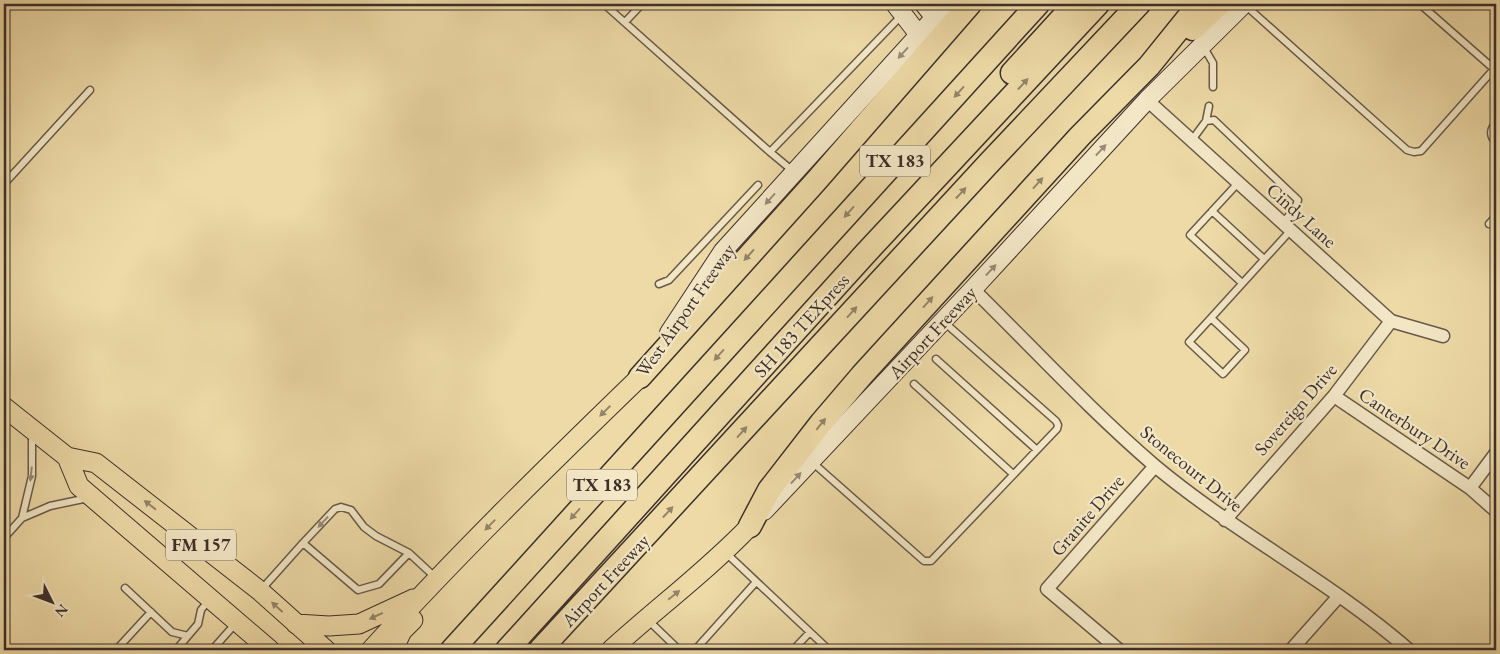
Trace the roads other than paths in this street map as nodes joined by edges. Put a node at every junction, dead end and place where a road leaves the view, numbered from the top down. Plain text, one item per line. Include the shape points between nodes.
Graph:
1 (604, 4) edge
2 (642, 4) edge
3 (924, 4) edge
4 (947, 4) edge
5 (970, 4) edge
6 (981, 4) edge
7 (1038, 4) edge
8 (1075, 4) edge
9 (1098, 4) edge
10 (1122, 4) edge
11 (1139, 4) edge
12 (1199, 4) edge
13 (1219, 4) edge
14 (1243, 4) edge
15 (1420, 4) edge
16 (899, 9) edge
17 (935, 18) junction
18 (625, 22) junction
19 (919, 35) junction
20 (1202, 45) junction
21 (1087, 58) junction
22 (1149, 66) junction
23 (1495, 68) edge
24 (1213, 87) dead end
25 (90, 90) dead end
26 (1148, 100) junction
27 (1209, 106) dead end
28 (1206, 121) junction
29 (1496, 123) edge
30 (1192, 140) junction
31 (1496, 142) edge
32 (770, 152) junction
33 (795, 172) junction
34 (817, 180) junction
35 (1238, 182) junction
36 (4, 184) edge
37 (758, 185) dead end
38 (1212, 211) junction
39 (1496, 216) edge
40 (1489, 224) dead end
41 (1287, 226) junction
42 (1264, 259) junction
43 (1242, 283) junction
44 (659, 284) dead end
45 (972, 289) junction
46 (1210, 318) junction
47 (1390, 320) junction
48 (943, 321) junction
49 (1443, 336) dead end
50 (936, 359) dead end
51 (640, 377) junction
52 (914, 384) dead end
53 (1334, 396) junction
54 (4, 407) edge
55 (32, 430) junction
56 (1037, 450) junction
57 (1496, 453) edge
58 (67, 457) junction
59 (811, 461) junction
60 (1155, 466) junction
61 (1013, 474) junction
62 (1470, 488) junction
63 (92, 498) junction
64 (1496, 511) edge
65 (22, 518) junction
66 (1225, 520) junction
67 (750, 526) junction
68 (4, 538) edge
69 (304, 543) junction
70 (725, 552) junction
71 (409, 553) junction
72 (756, 582) junction
73 (431, 585) junction
74 (125, 588) dead end
75 (260, 591) junction
76 (1340, 596) junction
77 (210, 599) junction
78 (151, 612) junction
79 (646, 618) junction
80 (237, 622) junction
81 (296, 624) junction
82 (810, 632) junction
83 (188, 636) junction
84 (116, 650) edge
85 (176, 650) edge
86 (212, 650) edge
87 (270, 650) edge
88 (326, 650) edge
89 (371, 650) edge
90 (393, 650) edge
91 (452, 650) edge
92 (490, 650) edge
93 (507, 650) edge
94 (540, 650) edge
95 (611, 650) edge
96 (679, 650) edge
97 (695, 650) edge
98 (793, 650) edge
99 (829, 650) edge
100 (1119, 650) edge
101 (1291, 650) edge
102 (1409, 650) edge

1 - 18 lane
2 - 18 lane
3 - 17 main road
4 - 17 main road, West Airport Freeway
5 - 34 highway
6 - 34 highway
7 -> 91 highway, TX 183
8 - 92 highway, SH 183 TEXpress
93 -> 9 highway, SH 183 TEXpress via 865,254
10 - 21 highway
11 - 21 highway, Airport Freeway
12 - 22 highway
13 - 22 highway
14 - 20 main road, Airport Freeway
14 - 23 lane via 1407,150 1414,152 1421,151
15 - 23 lane
16 - 19 main road
16 - 32 lane
17 - 19 main road, West Airport Freeway
18 - 32 lane
19 -> 33 main road, West Airport Freeway
20 - 24 lane via 1213,63
20 - 26 main road, Airport Freeway
94 -> 21 highway, Airport Freeway
67 -> 22 highway via 769,490 862,375 1080,136
25 - 36 lane
26 - 30 street, Cindy Lane
45 -> 26 main road, Airport Freeway
27 - 28 lane
28 - 30 lane
28 - 41 lane via 1214,120 1298,200
29 - 31 lane via 1491,131
30 - 35 street, Cindy Lane
32 - 33 lane
33 -> 51 main road, West Airport Freeway via 723,252
34 -> 51 highway
35 - 38 lane
35 - 41 street, Cindy Lane
37 - 44 lane via 669,280
38 - 42 lane
38 - 43 lane via 1190,235
39 - 40 lane
41 - 42 lane
41 - 47 street, Cindy Lane
42 - 43 lane
43 - 46 lane
45 - 48 main road, Airport Freeway
45 - 60 street, Stonecourt Drive
46 - 46 lane via 1245,350 1223,374 1189,342
47 - 49 street, Cindy Lane
47 - 53 street, Sovereign Drive
48 - 56 lane via 1056,421 1057,429
48 - 59 main road, Airport Freeway
50 - 56 lane
51 -> 73 main road, West Airport Freeway
52 - 61 lane
53 - 62 street, Canterbury Drive
53 - 66 street, Sovereign Drive
54 - 55 main road, FM 157
55 - 58 main road, FM 157
55 -> 65 lane via 32,476
56 - 61 lane
57 - 62 street
58 - 63 main road, FM 157 via 79,486
75 -> 58 main road, FM 157 via 96,463
59 - 61 lane via 928,562
67 -> 59 main road, Airport Freeway
60 - 66 street, Stonecourt Drive
60 - 100 street, Granite Drive via 1047,589
62 - 64 street, Canterbury Drive
63 - 65 lane via 50,506
63 - 77 main road, FM 157
65 - 68 lane
66 - 76 street, Stonecourt Drive
67 - 70 main road, Airport Freeway
69 - 71 lane via 358,590 379,584
71 -> 69 lane via 376,536 351,510 340,506
69 - 75 lane
70 - 72 lane
79 -> 70 main road, Airport Freeway
71 - 73 lane
72 - 82 lane
72 - 97 lane
73 -> 81 main road via 359,624
73 - 89 main road, West Airport Freeway
73 - 90 main road via 424,608 402,631
74 - 78 lane
81 -> 75 main road, FM 157
76 - 101 street
76 - 102 street, Stonecourt Drive
77 - 80 main road, FM 157
77 - 83 lane
78 - 83 lane via 172,632
78 - 84 lane
79 - 95 main road, Airport Freeway
79 - 96 lane
80 - 86 lane
80 - 87 main road, FM 157
81 - 88 main road, FM 157
82 - 98 lane
82 - 99 lane
83 - 85 lane

